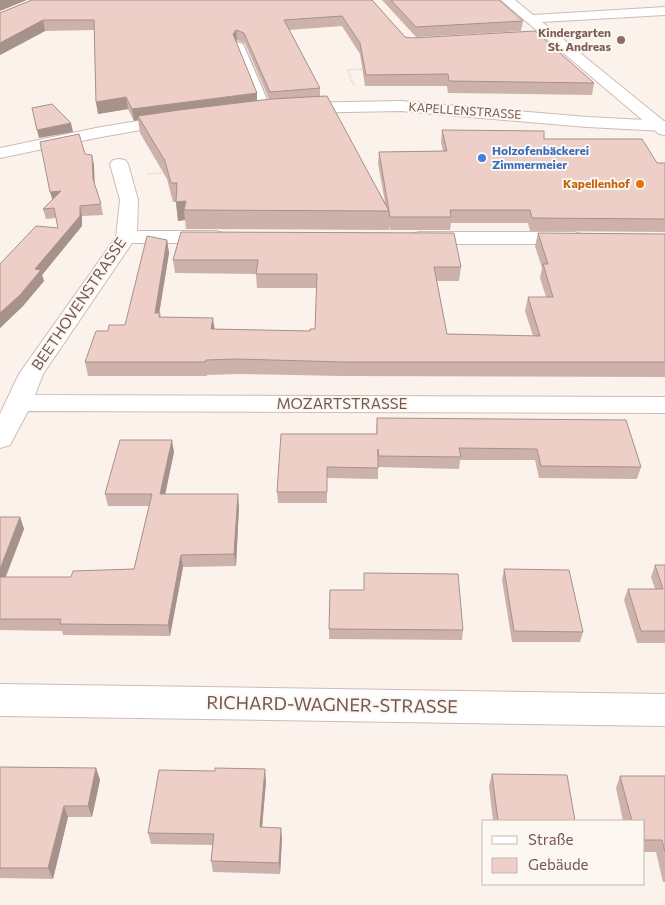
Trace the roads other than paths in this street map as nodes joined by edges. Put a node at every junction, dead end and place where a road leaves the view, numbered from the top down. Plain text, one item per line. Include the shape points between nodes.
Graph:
1 (507, 0) edge
2 (665, 11) edge
3 (530, 19) junction
4 (548, 35) junction
5 (528, 36) edge
6 (239, 44) edge
7 (266, 109) junction
8 (247, 111) edge
9 (191, 117) edge
10 (664, 127) edge
11 (0, 153) edge
12 (121, 170) road end
13 (126, 237) junction
14 (236, 237) edge
15 (396, 238) edge
16 (595, 238) edge
17 (19, 404) junction
18 (665, 405) edge
19 (0, 439) edge
20 (0, 700) edge
21 (665, 710) edge

1 - 3 street
2 - 3 street
3 - 4 street
4 - 5 street
4 - 10 street
6 - 7 lane
7 - 8 street, KAPELLENSTRASSE
7 - 10 street, KAPELLENSTRASSE via 401,106
9 - 11 street
12 - 13 street, BEETHOVENSTRASSE via 129,200
13 - 14 street
13 - 17 street, BEETHOVENSTRASSE via 31,374
15 - 16 street
17 - 18 street, MOZARTSTRASSE
17 - 19 street, BEETHOVENSTRASSE
20 - 21 street, RICHARD-WAGNER-STRASSE

